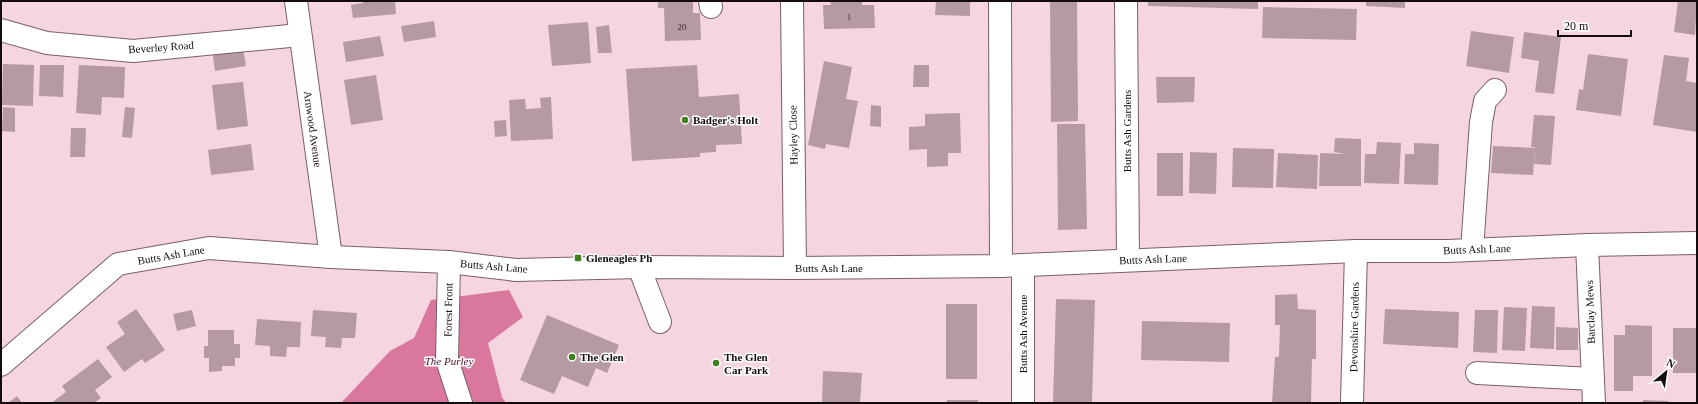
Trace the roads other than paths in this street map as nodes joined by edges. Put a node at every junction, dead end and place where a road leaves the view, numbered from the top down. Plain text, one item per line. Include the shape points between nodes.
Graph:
1 (296, 1) edge
2 (792, 1) edge
3 (1000, 1) edge
4 (1126, 1) edge
5 (1, 30) edge
6 (300, 35) junction
7 (1495, 90) dead end
8 (1697, 243) edge
9 (1587, 245) junction
10 (1472, 250) junction
11 (1356, 251) junction
12 (331, 257) junction
13 (1128, 260) junction
14 (449, 262) junction
15 (1023, 265) junction
16 (1001, 266) junction
17 (639, 267) junction
18 (794, 268) junction
19 (660, 322) dead end
20 (1, 365) edge
21 (1477, 373) dead end
22 (1592, 379) junction
23 (461, 403) edge
24 (1023, 403) edge
25 (1352, 403) edge
26 (1594, 403) edge

1 - 6 street, Arnwood Avenue
2 - 18 street, Hayley Close
3 - 16 street
4 - 13 street, Butts Ash Gardens
5 - 6 street, Beverley Road via 47,43 133,51
6 - 12 street, Arnwood Avenue
7 - 10 street via 1485,101 1481,122
8 - 9 street, Butts Ash Lane
9 - 10 street, Butts Ash Lane
9 - 22 street, Barclay Mews
10 - 11 street, Butts Ash Lane
11 - 13 street, Butts Ash Lane
11 - 25 street, Devonshire Gardens
12 - 14 street, Butts Ash Lane
12 - 20 street, Butts Ash Lane via 209,248 118,264
13 - 15 street, Butts Ash Lane
14 - 17 street, Butts Ash Lane via 516,270
14 - 23 street, Forest Front via 447,360
15 - 16 street, Butts Ash Lane
15 - 24 street, Butts Ash Avenue
16 - 18 street, Butts Ash Lane
17 - 18 street, Butts Ash Lane
17 - 19 street
21 - 22 street
22 - 26 street, Barclay Mews

